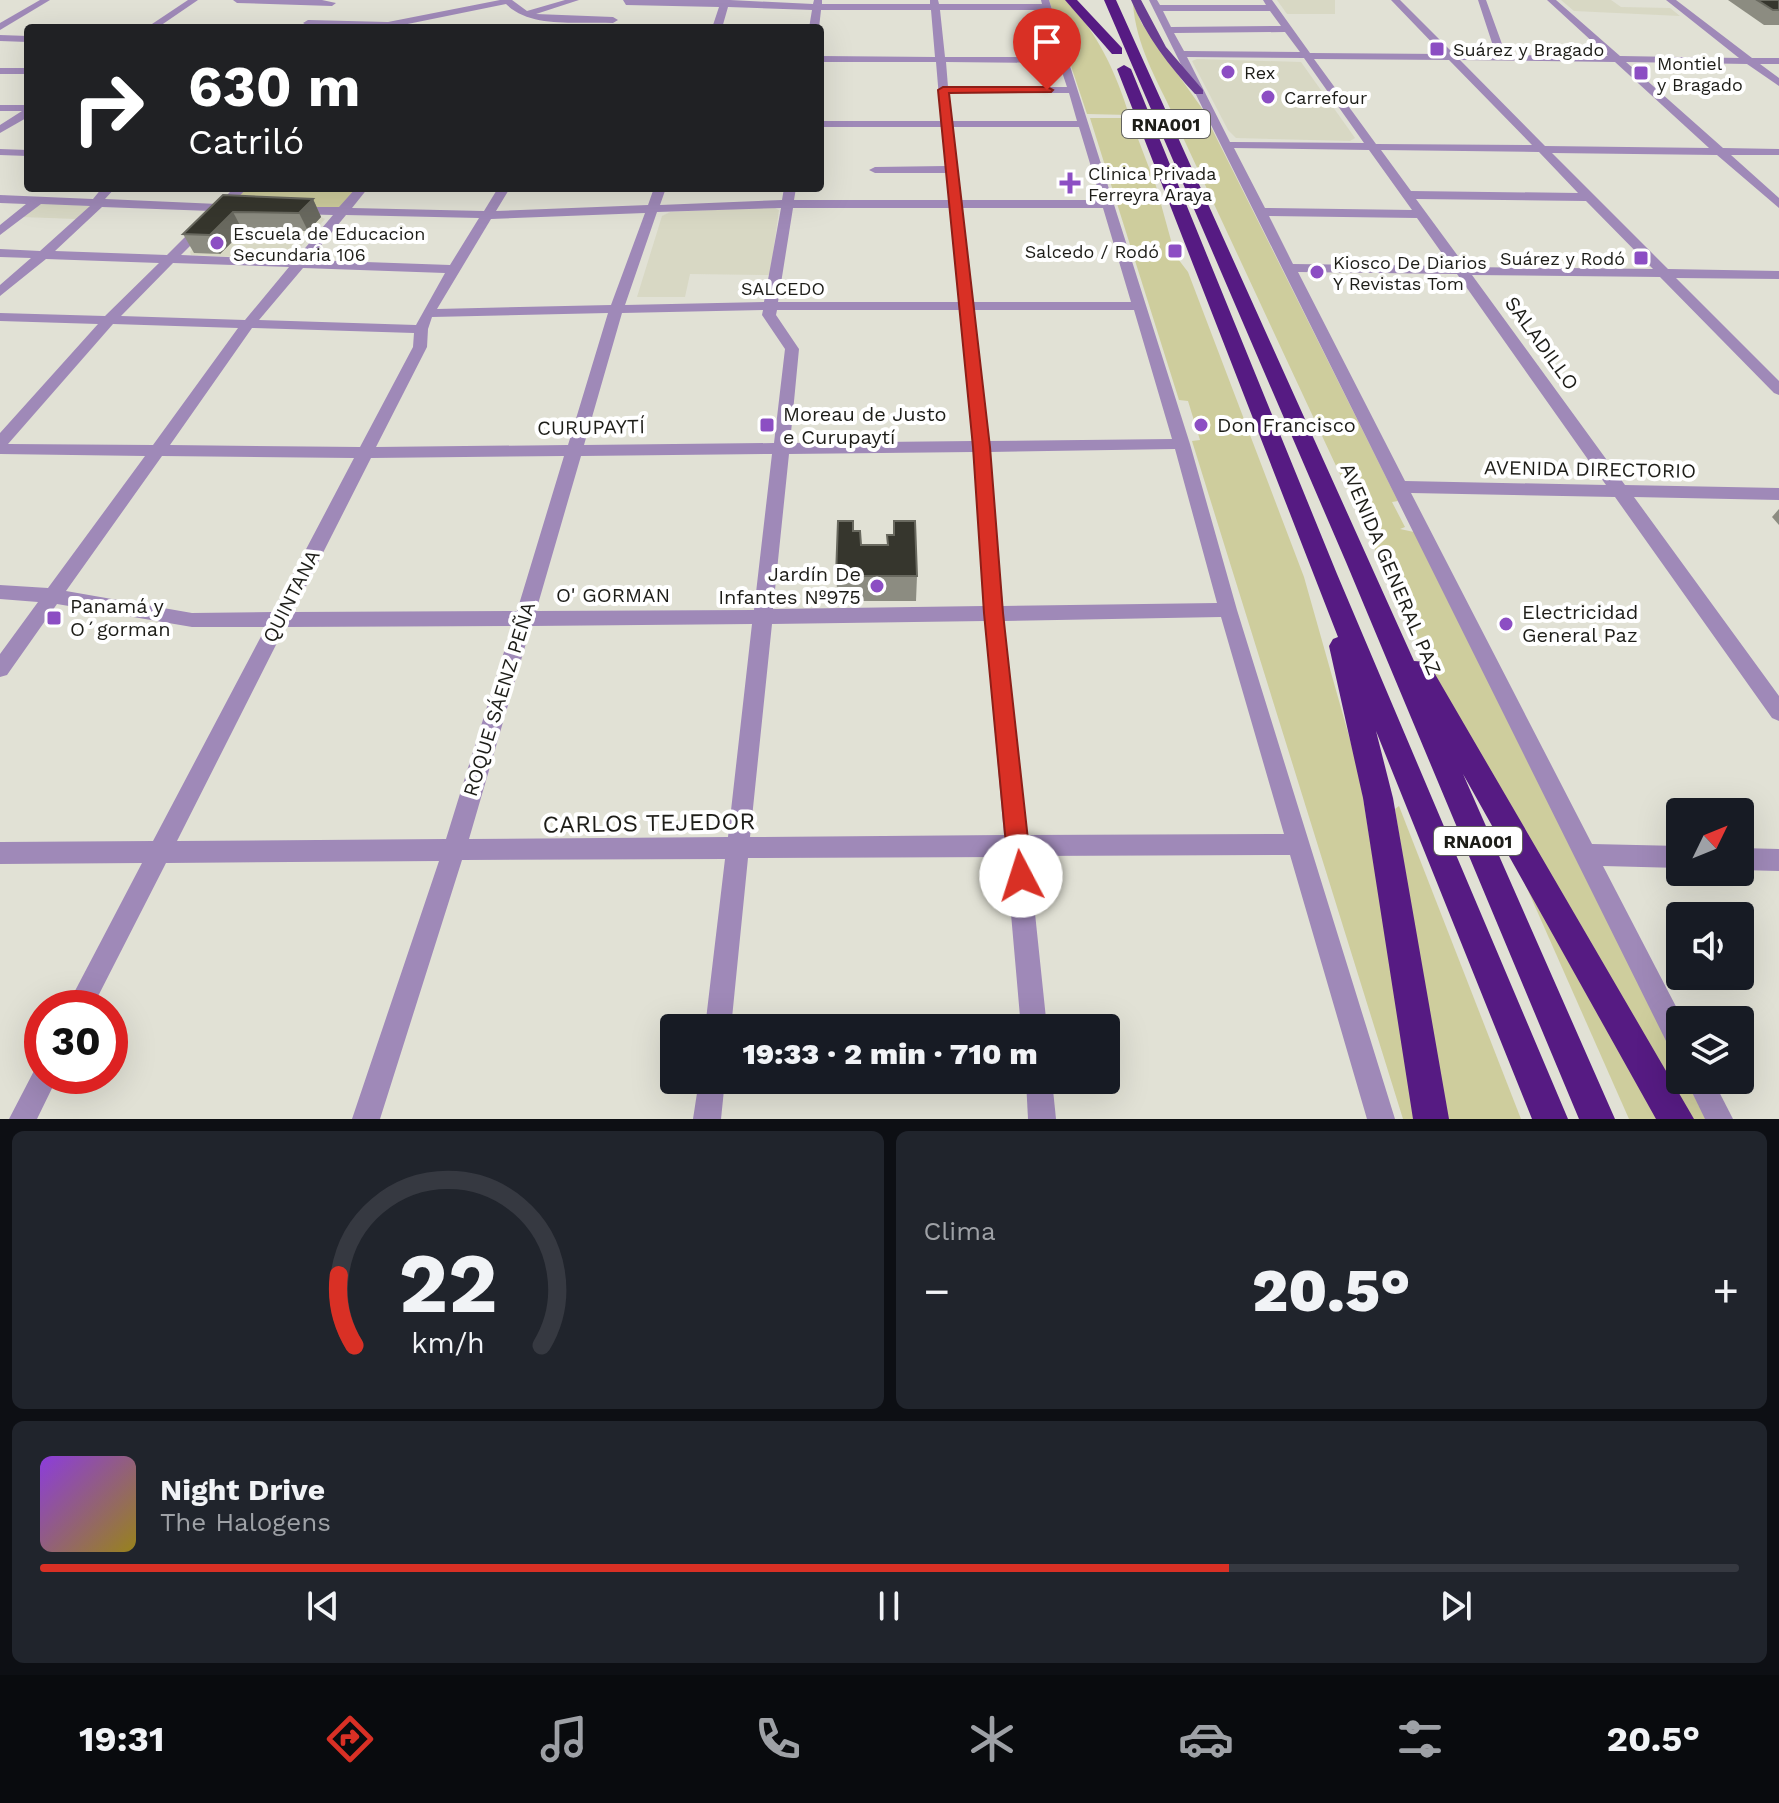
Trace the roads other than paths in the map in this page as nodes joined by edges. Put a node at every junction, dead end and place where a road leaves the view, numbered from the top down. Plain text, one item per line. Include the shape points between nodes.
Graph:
1 (46, 0) edge
2 (194, 0) edge
3 (237, 0) edge
4 (575, 0) edge
5 (1071, 0) edge
6 (1095, 0) edge
7 (1110, 0) edge
8 (1134, 0) edge
9 (1395, 0) edge
10 (1482, 0) edge
11 (1551, 0) edge
12 (1670, 0) edge
13 (334, 1) edge
14 (508, 1) edge
15 (627, 1) edge
16 (725, 3) edge
17 (818, 4) edge
18 (934, 4) edge
19 (1046, 4) edge
20 (1155, 4) edge
21 (1270, 4) edge
22 (523, 14) junction
23 (439, 15) junction
24 (157, 24) edge
25 (308, 24) edge
26 (388, 24) edge
27 (445, 24) edge
28 (610, 24) edge
29 (718, 24) edge
30 (815, 24) edge
31 (0, 27) edge
32 (1288, 29) junction
33 (1167, 30) junction
34 (0, 38) edge
35 (24, 39) edge
36 (1125, 51) junction
37 (1180, 54) junction
38 (1308, 56) junction
39 (1453, 58) junction
40 (1502, 58) junction
41 (824, 59) edge
42 (941, 60) junction
43 (1063, 60) junction
44 (1617, 60) junction
45 (1750, 61) junction
46 (1779, 61) edge
47 (0, 71) edge
48 (24, 71) edge
49 (1779, 83) edge
50 (943, 90) junction
51 (1074, 90) junction
52 (1199, 92) junction
53 (0, 108) edge
54 (24, 110) edge
55 (24, 113) edge
56 (946, 123) junction
57 (824, 124) edge
58 (1084, 124) junction
59 (0, 130) edge
60 (1226, 145) junction
61 (1374, 147) junction
62 (1544, 149) junction
63 (0, 152) edge
64 (1720, 152) junction
65 (1779, 152) edge
66 (24, 153) edge
67 (951, 169) junction
68 (875, 170) dead end
69 (106, 192) edge
70 (237, 192) edge
71 (359, 192) edge
72 (502, 192) edge
73 (659, 192) edge
74 (789, 192) edge
75 (1407, 195) junction
76 (1590, 197) junction
77 (0, 199) edge
78 (37, 201) junction
79 (98, 202) junction
80 (786, 204) junction
81 (955, 204) junction
82 (1108, 204) junction
83 (1779, 204) edge
84 (221, 208) junction
85 (249, 209) edge
86 (276, 209) edge
87 (654, 209) junction
88 (343, 211) junction
89 (1260, 212) junction
90 (1421, 214) junction
91 (489, 215) junction
92 (0, 231) edge
93 (0, 253) edge
94 (43, 254) junction
95 (169, 261) junction
96 (298, 265) junction
97 (1290, 268) junction
98 (452, 269) junction
99 (1462, 270) junction
100 (1664, 273) junction
101 (1779, 275) edge
102 (0, 292) edge
103 (965, 305) junction
104 (772, 306) junction
105 (1140, 306) junction
106 (617, 308) junction
107 (0, 317) edge
108 (109, 320) junction
109 (424, 321) junction
110 (247, 326) junction
111 (1779, 390) edge
112 (1182, 444) junction
113 (0, 446) edge
114 (779, 446) junction
115 (981, 447) junction
116 (575, 449) junction
117 (156, 452) junction
118 (365, 453) junction
119 (1400, 487) junction
120 (1622, 491) junction
121 (1779, 494) edge
122 (1358, 562) junction
123 (1325, 574) junction
124 (0, 592) edge
125 (53, 596) junction
126 (1228, 610) junction
127 (994, 613) junction
128 (523, 616) junction
129 (760, 617) junction
130 (279, 619) junction
131 (0, 669) edge
132 (1779, 712) edge
133 (1298, 844) junction
134 (1018, 846) junction
135 (739, 848) junction
136 (454, 851) junction
137 (0, 853) edge
138 (159, 853) junction
139 (1585, 855) junction
140 (1666, 857) edge
141 (1754, 859) edge
142 (1779, 860) edge
143 (88, 990) edge
144 (720, 1014) edge
145 (1033, 1014) edge
146 (1666, 1014) edge
147 (36, 1094) edge
148 (710, 1094) edge
149 (1040, 1094) edge
150 (1706, 1094) edge
151 (23, 1119) edge
152 (366, 1119) edge
153 (707, 1119) edge
154 (1042, 1119) edge
155 (1381, 1119) edge
156 (1431, 1119) edge
157 (1550, 1119) edge
158 (1597, 1119) edge
159 (1676, 1119) edge
160 (1719, 1119) edge

1 - 31 street
2 - 24 street
3 - 13 street
4 - 22 street
5 - 36 highway
6 - 36 highway, AVENIDA GENERAL PAZ / RNA001
7 - 36 highway, AVENIDA GENERAL PAZ / RNA001
8 - 36 highway
8 - 52 main road via 1159,44
9 - 39 street
10 - 40 street
11 - 44 street
12 - 45 street
13 - 25 street
14 - 22 street
14 - 23 street
15 - 16 street
15 - 28 street
16 - 17 street
16 - 29 street
17 - 18 street
17 - 30 street
18 - 19 street
18 - 42 street
19 - 43 street
20 - 21 street
20 - 33 street, AVENIDA GENERAL PAZ
21 - 32 street, SALADILLO
22 - 28 street
23 - 26 street
23 - 27 street
32 - 33 street
32 - 38 street, SALADILLO
33 - 37 street, AVENIDA GENERAL PAZ
34 - 35 street
36 - 122 highway, AVENIDA GENERAL PAZ / RNA001
36 - 123 highway, AVENIDA GENERAL PAZ / RNA001
37 - 38 street
37 - 52 street, AVENIDA GENERAL PAZ
38 - 39 street
38 - 61 street, SALADILLO
39 - 40 street
39 - 62 street
40 - 44 street
41 - 42 street
42 - 43 street
42 - 50 street
43 - 51 street
44 - 45 street
44 - 64 street
45 - 46 street
45 - 49 street
47 - 48 street
50 - 51 street
50 - 56 street
51 - 58 street
52 - 60 street, AVENIDA GENERAL PAZ
53 - 54 street
55 - 59 street
56 - 57 street
56 - 58 street
56 - 67 street
58 - 82 street
60 - 61 street
60 - 89 street, AVENIDA GENERAL PAZ
61 - 62 street
61 - 75 street, SALADILLO
62 - 64 street
62 - 76 street
63 - 66 street
64 - 65 street
64 - 83 street
67 - 68 street
67 - 81 street
69 - 79 street
70 - 84 street
71 - 88 street
72 - 91 street, QUINTANA
73 - 87 street, ROQUE SÁENZ PEÑA
74 - 80 street
75 - 76 street
75 - 90 street, SALADILLO
76 - 100 street
77 - 78 street
78 - 79 street
78 - 92 street
79 - 84 street
79 - 94 street
80 - 81 street
80 - 87 street
80 - 104 street
81 - 82 street
81 - 103 street
82 - 105 street
84 - 85 street
84 - 95 street
86 - 88 street
87 - 91 street
87 - 106 street, ROQUE SÁENZ PEÑA
88 - 91 street
88 - 96 street
89 - 90 street
89 - 97 street, AVENIDA GENERAL PAZ
90 - 99 street, SALADILLO
91 - 98 street, QUINTANA
93 - 94 street
94 - 95 street
94 - 102 street
95 - 96 street
95 - 108 street
96 - 98 street
96 - 110 street
97 - 99 street
97 - 119 street, AVENIDA GENERAL PAZ
98 - 109 street, QUINTANA
99 - 100 street
99 - 120 street, SALADILLO
100 - 101 street
100 - 111 street
103 - 104 street, SALCEDO
103 - 105 street, SALCEDO
103 - 115 street
104 - 106 street, SALCEDO
104 - 114 street via 769,319 792,349
105 - 112 street
106 - 109 street, SALCEDO
106 - 116 street, ROQUE SÁENZ PEÑA
107 - 108 street, SALCEDO
108 - 110 street, SALCEDO
108 - 113 street
109 - 110 street, SALCEDO
109 - 118 street, QUINTANA via 420,347
110 - 117 street
112 - 115 street, CURUPAYTÍ
112 - 126 street
113 - 117 street, CURUPAYTÍ
114 - 115 street, CURUPAYTÍ
114 - 116 street, CURUPAYTÍ
114 - 129 street
115 - 127 street
116 - 118 street, CURUPAYTÍ
116 - 128 street, ROQUE SÁENZ PEÑA
117 - 118 street, CURUPAYTÍ
117 - 125 street
118 - 130 street, QUINTANA
119 - 120 street, AVENIDA DIRECTORIO
119 - 139 street, AVENIDA GENERAL PAZ
120 - 121 street, AVENIDA DIRECTORIO
120 - 132 street, SALADILLO
122 - 158 highway, AVENIDA GENERAL PAZ / RNA001
122 - 159 highway
123 - 156 highway via 1378,798
123 - 157 highway, AVENIDA GENERAL PAZ / RNA001
124 - 125 street, O' GORMAN
125 - 130 street, O' GORMAN via 179,619
125 - 131 street
126 - 127 street, O' GORMAN
126 - 133 street
127 - 129 street, O' GORMAN
127 - 134 street
128 - 129 street, O' GORMAN
128 - 130 street, O' GORMAN
128 - 136 street, ROQUE SÁENZ PEÑA
129 - 135 street
130 - 138 street, QUINTANA
133 - 134 street, CARLOS TEJEDOR
133 - 155 street
134 - 135 street, CARLOS TEJEDOR
134 - 145 street
135 - 136 street, CARLOS TEJEDOR
135 - 144 street
136 - 138 street, CARLOS TEJEDOR
136 - 152 street, ROQUE SÁENZ PEÑA
137 - 138 street, CARLOS TEJEDOR
138 - 143 street, QUINTANA
139 - 140 street
139 - 146 street, AVENIDA GENERAL PAZ
141 - 142 street
147 - 151 street
148 - 153 street
149 - 154 street
150 - 160 street

